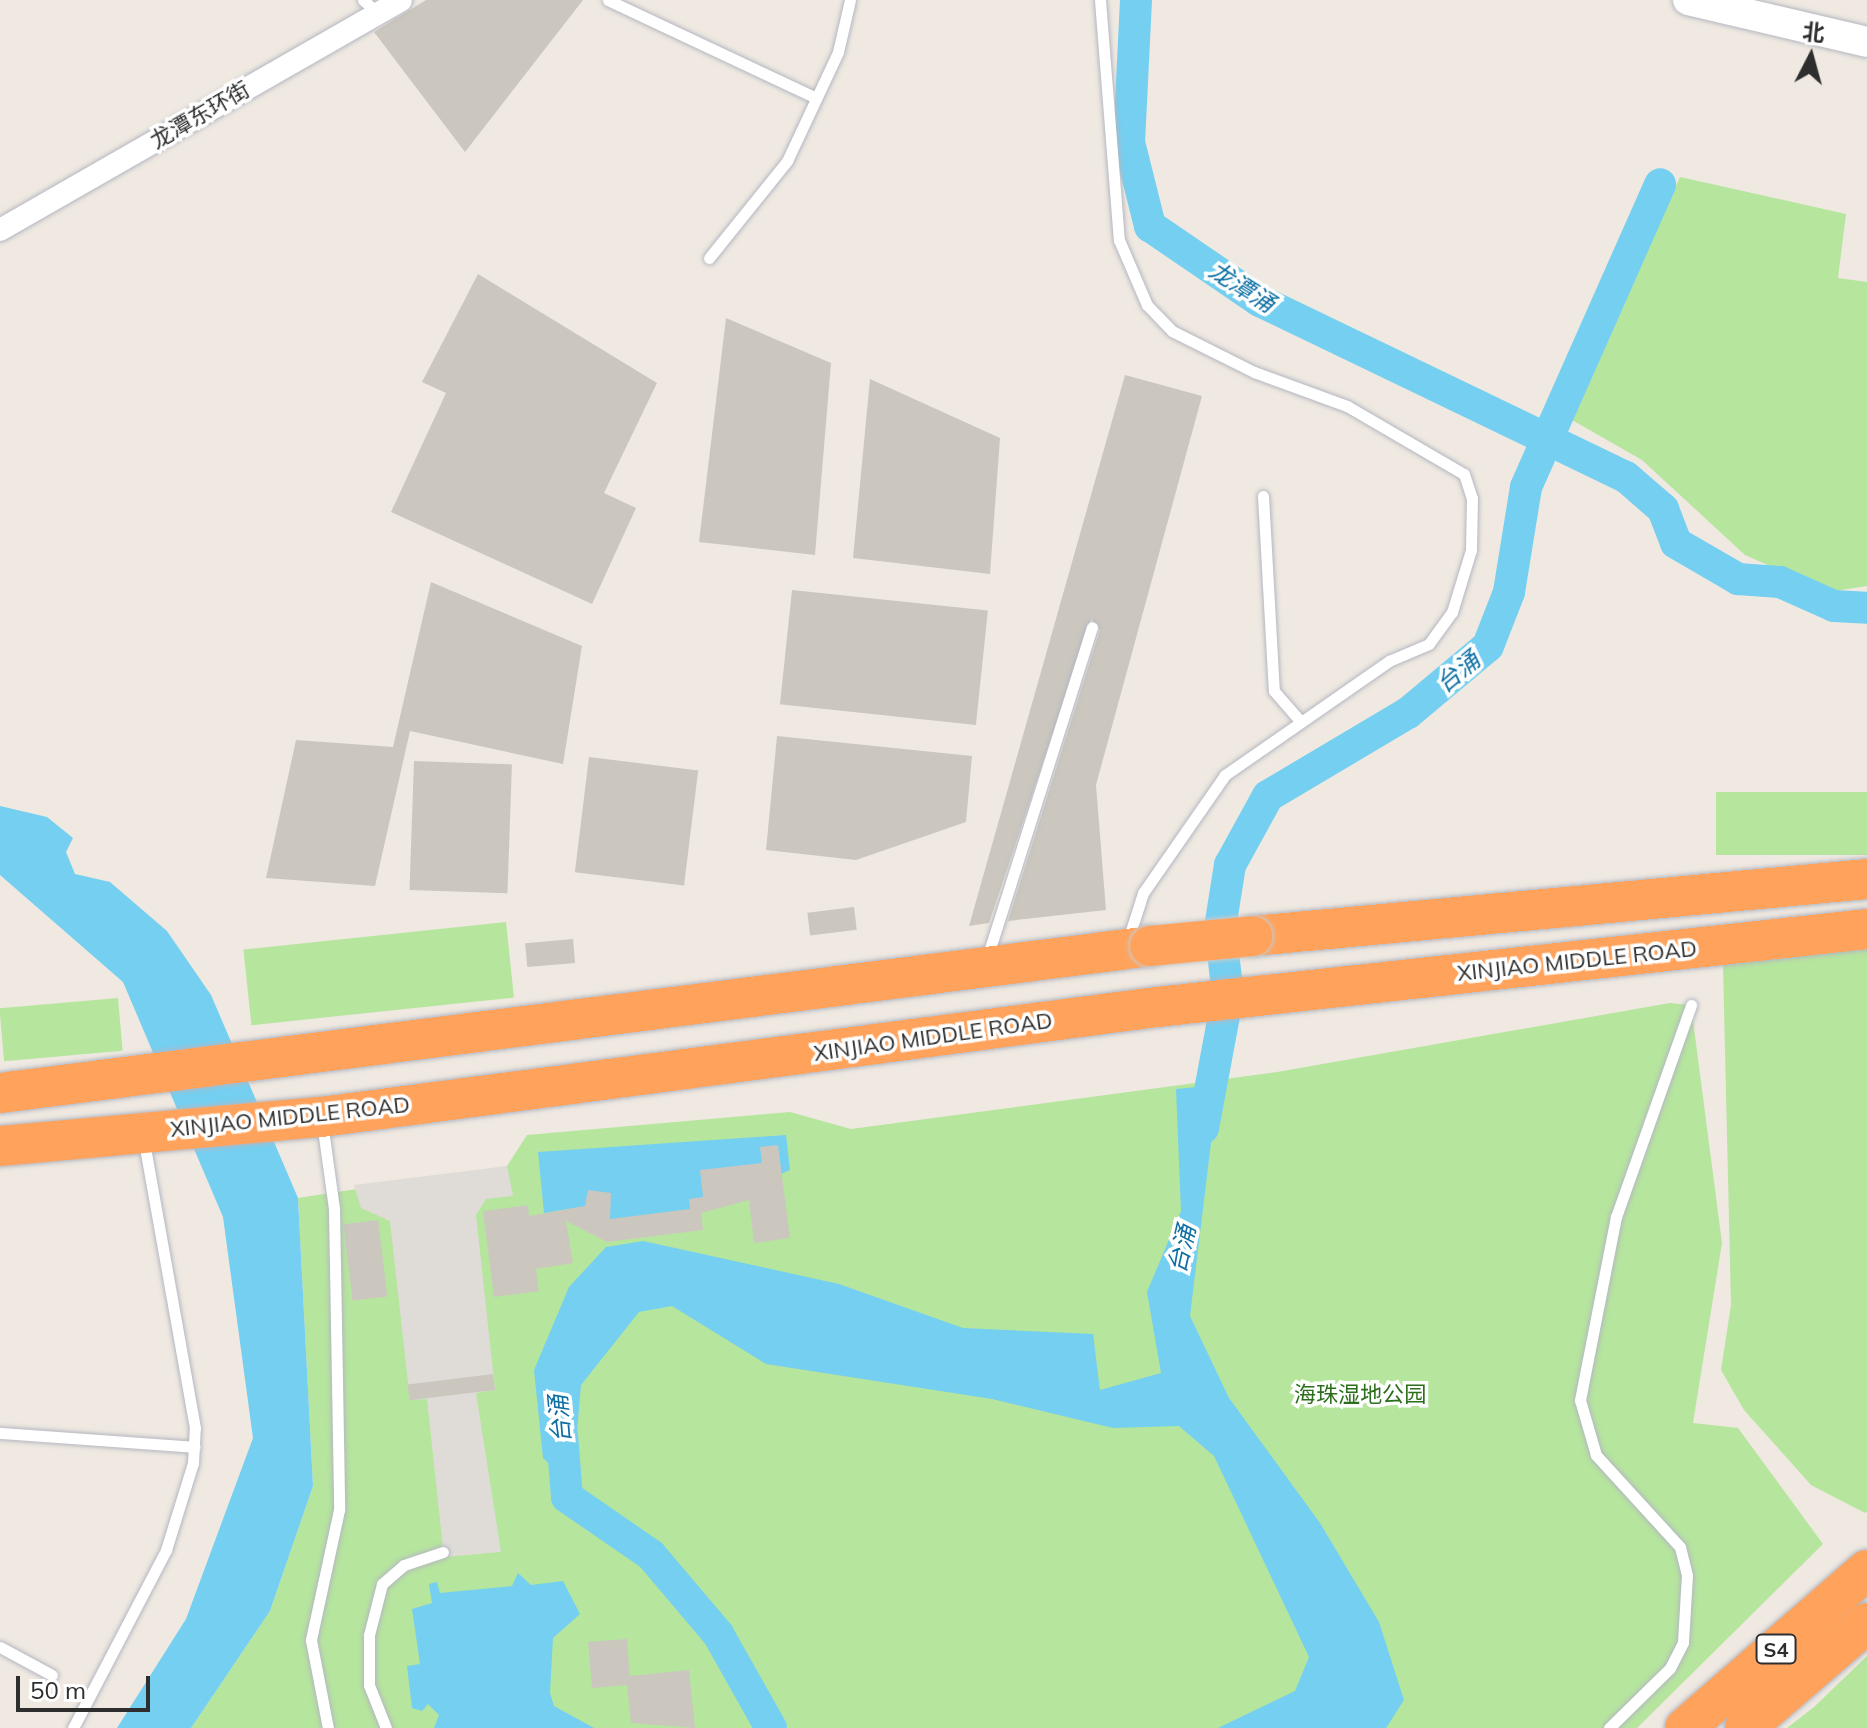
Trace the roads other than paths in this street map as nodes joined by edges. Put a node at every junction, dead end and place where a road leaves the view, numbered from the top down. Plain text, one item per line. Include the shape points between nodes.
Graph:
1 (401, 0) edge
2 (608, 0) edge
3 (850, 0) edge
4 (1100, 0) edge
5 (1688, 0) edge
6 (371, 6) edge
7 (1867, 42) edge
8 (816, 98) junction
9 (0, 230) edge
10 (709, 258) dead end
11 (1263, 496) dead end
12 (1092, 627) dead end
13 (1301, 722) junction
14 (1867, 879) edge
15 (1867, 929) edge
16 (1138, 947) junction
17 (985, 963) junction
18 (1691, 1005) dead end
19 (0, 1093) edge
20 (303, 1119) junction
21 (153, 1131) junction
22 (0, 1146) edge
23 (0, 1433) edge
24 (194, 1447) junction
25 (443, 1552) dead end
26 (1867, 1570) edge
27 (1867, 1623) edge
28 (0, 1647) edge
29 (52, 1675) dead end
30 (73, 1728) edge
31 (328, 1728) edge
32 (386, 1728) edge
33 (1609, 1728) edge
34 (1685, 1728) edge
35 (1745, 1728) edge

1 - 6 street, 龙潭东环街
2 - 8 lane
3 - 8 lane
4 - 13 lane via 1119,240 1147,305 1172,331 1347,406 1464,474 1472,498 1471,550 1452,612 1429,644 1389,661
5 - 7 main road
6 - 9 street, 龙潭东环街
8 - 10 lane via 787,161
11 - 13 lane via 1274,691
12 - 17 lane
13 - 16 lane via 1225,775 1186,825 1143,893
14 - 16 highway, bridge
15 - 20 highway, XINJIAO MIDDLE ROAD via 1259,994
16 - 17 highway
17 - 19 highway
18 - 33 lane via 1616,1217 1580,1400 1596,1455 1680,1547 1687,1575 1683,1642 1670,1668
20 - 21 highway, XINJIAO MIDDLE ROAD
20 - 31 lane via 334,1209 339,1510 311,1640
21 - 22 highway, XINJIAO MIDDLE ROAD
21 - 24 lane
23 - 24 lane
24 - 30 lane via 166,1550
25 - 32 lane via 404,1565 382,1584 369,1635 369,1685
26 - 34 highway, S4
27 - 35 highway, S4
28 - 29 lane

